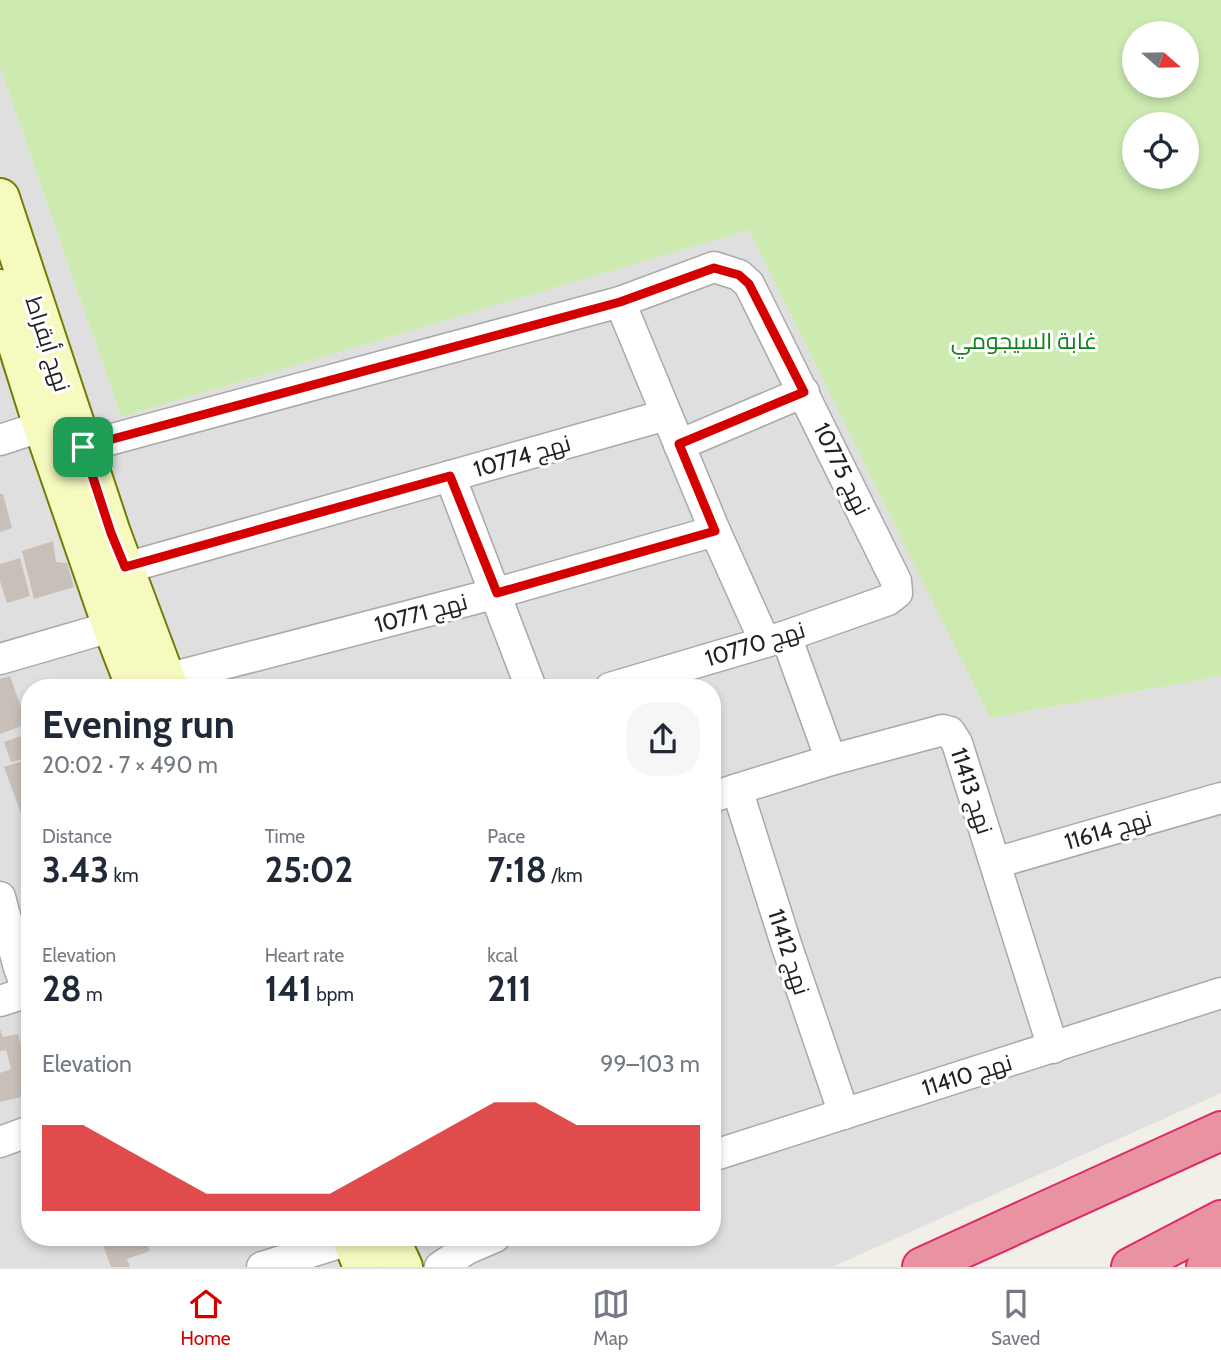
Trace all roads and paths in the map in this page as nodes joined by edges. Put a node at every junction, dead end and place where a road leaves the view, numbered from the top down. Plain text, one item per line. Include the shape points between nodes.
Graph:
1 (0, 198) edge
2 (0, 289) edge
3 (620, 302) junction
4 (804, 392) junction
5 (666, 415) junction
6 (66, 430) junction
7 (0, 440) edge
8 (679, 444) junction
9 (450, 476) junction
10 (715, 531) junction
11 (110, 572) junction
12 (497, 593) junction
13 (897, 593) joint
14 (128, 622) junction
15 (776, 639) junction
16 (0, 659) edge
17 (154, 679) edge
18 (179, 679) edge
19 (528, 679) edge
20 (640, 679) edge
21 (831, 760) junction
22 (725, 793) edge
23 (1221, 798) edge
24 (995, 863) junction
25 (0, 897) edge
26 (20, 931) edge
27 (21, 973) edge
28 (1221, 993) edge
29 (21, 997) edge
30 (0, 1001) edge
31 (1053, 1048) junction
32 (844, 1114) junction
33 (1221, 1131) edge
34 (21, 1134) edge
35 (0, 1142) edge
36 (721, 1153) edge
37 (1221, 1220) edge
38 (354, 1246) edge
39 (366, 1246) edge
40 (474, 1246) edge
41 (1221, 1259) edge
42 (261, 1267) edge
43 (403, 1267) edge
44 (440, 1267) edge
45 (922, 1267) edge
46 (1131, 1267) edge
47 (1206, 1267) edge

1 - 6 street, نهج أبقراط
2 - 6 street, نهج أبقراط
3 - 4 street, نهج 10775 via 714,268 739,275 749,284
3 - 5 street
3 - 6 street, نهج 10775
4 - 8 street
4 - 13 street, نهج 10775 via 896,581
5 - 8 street
5 - 9 street, نهج 10774
6 - 7 street, نهج 10775
6 - 11 street, نهج أبقراط via 111,533
8 - 10 street
9 - 11 street, نهج 10774
9 - 12 street
10 - 12 street, نهج 10771
10 - 15 street
11 - 14 street, نهج أبقراط
12 - 18 street, نهج 10771
12 - 19 street
13 - 15 street, نهج 10770
14 - 16 street
14 - 17 street, نهج أبقراط
15 - 20 street, نهج 10770
15 - 21 street
21 - 22 street, نهج 11413
21 - 24 street, نهج 11413 via 943,730 950,732
22 - 32 street, نهج 11412 via 787,947
23 - 24 street, نهج 11614
24 - 31 street, نهج 11413
25 - 26 street
26 - 27 street
28 - 31 street, نهج 11410
29 - 30 street
31 - 32 street, نهج 11410
32 - 36 street, نهج 11410
33 - 45 highway
34 - 35 street
37 - 46 highway
38 - 42 street
39 - 43 street
40 - 44 street
41 - 47 highway

